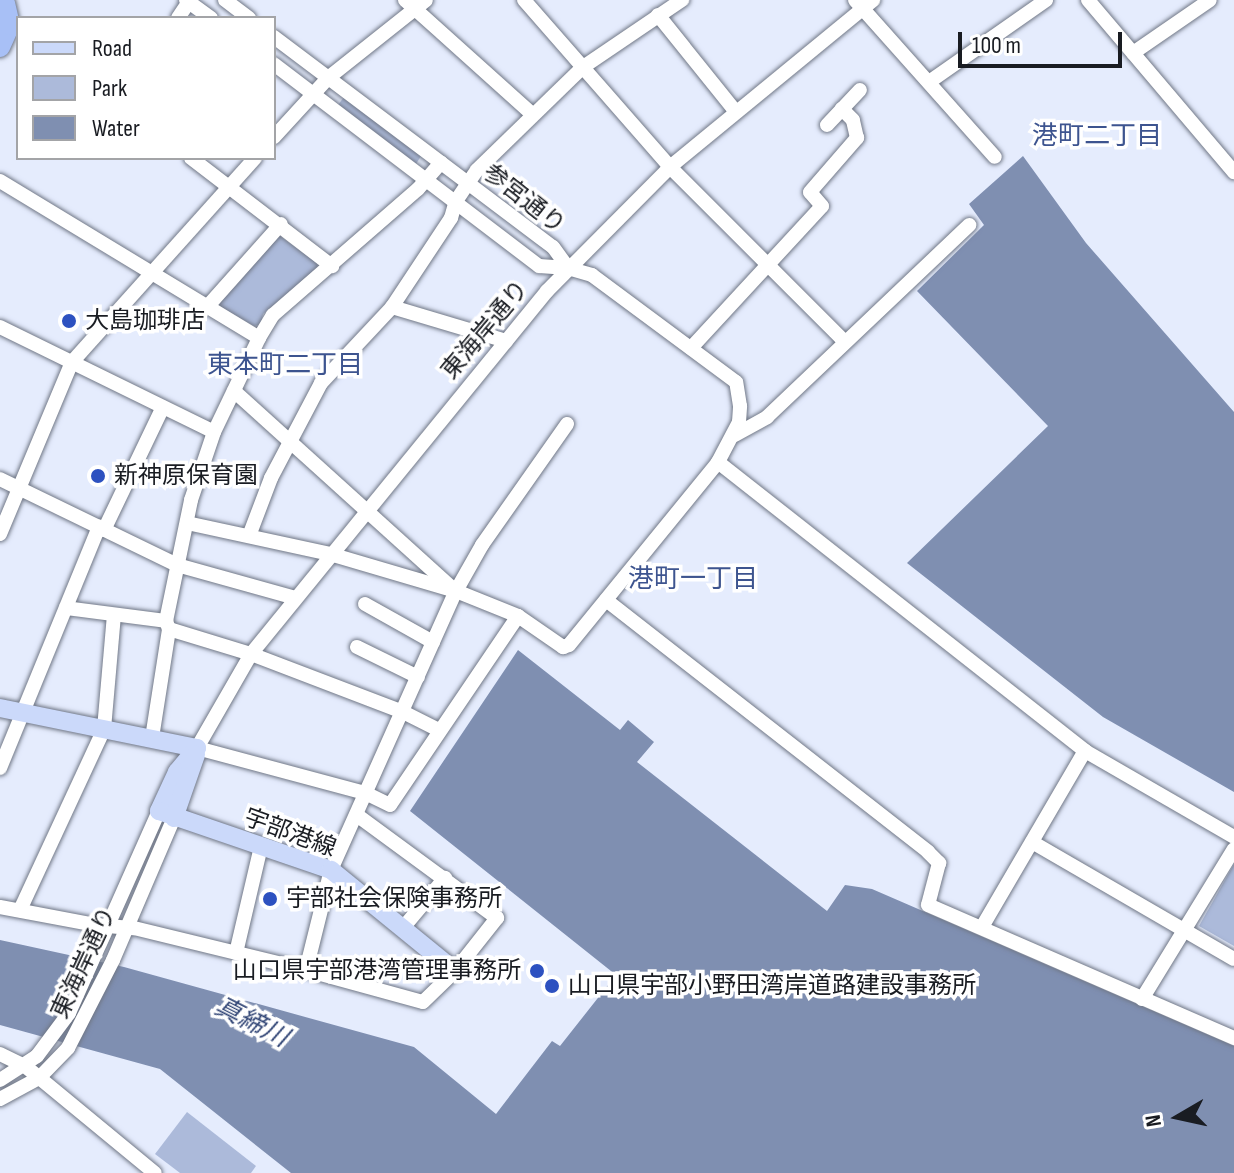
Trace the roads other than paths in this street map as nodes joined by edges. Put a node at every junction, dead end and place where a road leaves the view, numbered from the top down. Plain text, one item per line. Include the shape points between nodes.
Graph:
1 (215, 0) edge
2 (225, 0) edge
3 (524, 0) edge
4 (682, 0) edge
5 (1046, 0) edge
6 (1088, 0) edge
7 (1210, 0) edge
8 (188, 1) edge
9 (415, 3) edge
10 (864, 3) edge
11 (207, 15) edge
12 (658, 15) junction
13 (246, 16) edge
14 (7, 17) edge
15 (276, 39) edge
16 (0, 47) edge
17 (1133, 53) junction
18 (276, 66) edge
19 (583, 67) junction
20 (328, 78) junction
21 (929, 82) junction
22 (860, 90) dead end
23 (312, 94) junction
24 (842, 109) junction
25 (736, 112) junction
26 (532, 114) junction
27 (827, 125) dead end
28 (276, 135) edge
29 (995, 157) dead end
30 (194, 160) edge
31 (253, 160) edge
32 (441, 163) junction
33 (670, 167) junction
34 (1234, 172) edge
35 (428, 179) junction
36 (0, 181) edge
37 (469, 183) junction
38 (229, 186) junction
39 (456, 201) junction
40 (281, 224) junction
41 (969, 225) dead end
42 (767, 264) junction
43 (332, 266) junction
44 (568, 268) junction
45 (151, 273) junction
46 (207, 307) junction
47 (392, 307) junction
48 (0, 327) edge
49 (259, 338) junction
50 (506, 341) junction
51 (845, 342) junction
52 (691, 348) junction
53 (72, 362) junction
54 (234, 391) junction
55 (163, 407) junction
56 (567, 424) dead end
57 (214, 432) junction
58 (735, 435) junction
59 (290, 441) junction
60 (718, 462) junction
61 (0, 479) edge
62 (19, 488) junction
63 (366, 509) junction
64 (187, 523) junction
65 (102, 528) junction
66 (0, 534) edge
67 (249, 536) junction
68 (330, 554) junction
69 (177, 565) junction
70 (456, 591) junction
71 (295, 598) junction
72 (606, 600) junction
73 (365, 604) dead end
74 (66, 608) junction
75 (114, 615) junction
76 (518, 616) junction
77 (168, 625) junction
78 (433, 642) junction
79 (357, 647) dead end
80 (251, 654) junction
81 (418, 677) junction
82 (0, 708) edge
83 (22, 712) junction
84 (403, 712) junction
85 (104, 729) junction
86 (439, 730) junction
87 (152, 738) junction
88 (197, 748) junction
89 (1085, 751) junction
90 (0, 768) edge
91 (365, 793) junction
92 (166, 814) junction
93 (357, 815) junction
94 (1234, 837) edge
95 (1032, 842) junction
96 (261, 846) junction
97 (1234, 849) edge
98 (331, 870) junction
99 (445, 878) junction
100 (0, 907) edge
101 (20, 910) junction
102 (108, 924) junction
103 (125, 926) junction
104 (982, 927) junction
105 (402, 929) junction
106 (1184, 930) junction
107 (236, 953) junction
108 (1234, 959) edge
109 (306, 970) junction
110 (455, 971) junction
111 (1142, 999) junction
112 (1234, 1038) edge
113 (0, 1054) edge
114 (25, 1066) junction
115 (39, 1078) junction
116 (0, 1080) edge
117 (0, 1099) edge
118 (155, 1173) edge

1 - 11 street
2 - 13 street
3 - 19 street
4 - 12 street
5 - 21 street
6 - 17 street
7 - 17 street
8 - 11 street
9 - 20 street
9 - 26 street
10 - 21 street
10 - 25 street, 東海岸通り
12 - 19 street
12 - 25 street
14 - 16 highway
15 - 20 street, 参宮通り
17 - 34 street
18 - 23 street, 参宮通り
19 - 26 street
19 - 33 street
20 - 23 street
20 - 32 street, 参宮通り
21 - 29 street
22 - 24 street
23 - 28 street
23 - 35 street, 参宮通り
24 - 27 street
24 - 42 street via 853,120 857,138 810,192 822,206
25 - 33 street, 東海岸通り
26 - 37 street
30 - 38 street
31 - 38 street
32 - 35 street
32 - 37 street, 参宮通り
33 - 42 street
33 - 44 street, 東海岸通り
35 - 39 street, 参宮通り
35 - 43 street
36 - 45 street
37 - 39 street
37 - 44 street, 参宮通り via 553,247
38 - 40 street
38 - 45 street
39 - 44 street, 参宮通り via 539,266
39 - 47 street via 451,218
40 - 43 street
40 - 46 street
41 - 51 street
42 - 51 street
42 - 52 street
43 - 49 street via 273,315
44 - 50 street, 東海岸通り
44 - 52 street via 592,275
45 - 46 street
45 - 53 street
46 - 49 street
47 - 50 street
47 - 59 street via 321,383
48 - 53 street
49 - 54 street
50 - 63 street, 東海岸通り
51 - 58 street via 767,417
52 - 58 street via 736,382 740,406
53 - 55 street
53 - 62 street
54 - 57 street
54 - 59 street
55 - 57 street
55 - 65 street
56 - 70 street
57 - 64 street
58 - 60 street
59 - 63 street
59 - 67 street
60 - 72 street
60 - 89 street
61 - 62 street
62 - 65 street
62 - 66 street
63 - 68 street, 東海岸通り
63 - 70 street
64 - 67 street
64 - 69 street
65 - 69 street
65 - 74 street
67 - 68 street
68 - 70 street
68 - 71 street, 東海岸通り
69 - 71 street
69 - 77 street
70 - 76 street
70 - 78 street
71 - 80 street, 東海岸通り
72 - 76 street via 563,647
72 - 104 street via 928,852 939,863 928,905
73 - 78 street
74 - 75 street
74 - 83 street
75 - 77 street
75 - 85 street
76 - 86 street
77 - 80 street
77 - 87 street
78 - 81 street
79 - 81 street
80 - 84 street
80 - 88 street, 東海岸通り
81 - 84 street
82 - 83 main road
83 - 85 main road
83 - 90 street
84 - 86 street
84 - 91 street
85 - 87 main road
85 - 101 street
86 - 91 street via 390,805
87 - 88 main road
88 - 91 street
88 - 92 main road via 190,778
89 - 94 street
89 - 95 street
91 - 93 street
92 - 96 main road, 宇部港線
92 - 102 street, 東海岸通り
92 - 103 street, 東海岸通り
93 - 98 street
93 - 99 street
95 - 104 street
95 - 106 street
96 - 98 main road, 宇部港線
96 - 107 street
97 - 106 street
98 - 105 main road, 宇部港線
98 - 109 street
99 - 105 street
99 - 110 street via 497,918
100 - 101 street
101 - 102 street
102 - 103 street
102 - 114 street, 東海岸通り via 69,1013
103 - 107 street
103 - 115 street, 東海岸通り via 68,1048
104 - 111 street
105 - 110 main road, 宇部港線
106 - 108 street
106 - 111 street
107 - 109 street
109 - 110 street via 423,1002
111 - 112 street
113 - 114 street
114 - 115 street
114 - 116 street, 東海岸通り
115 - 117 street, 東海岸通り
115 - 118 street

